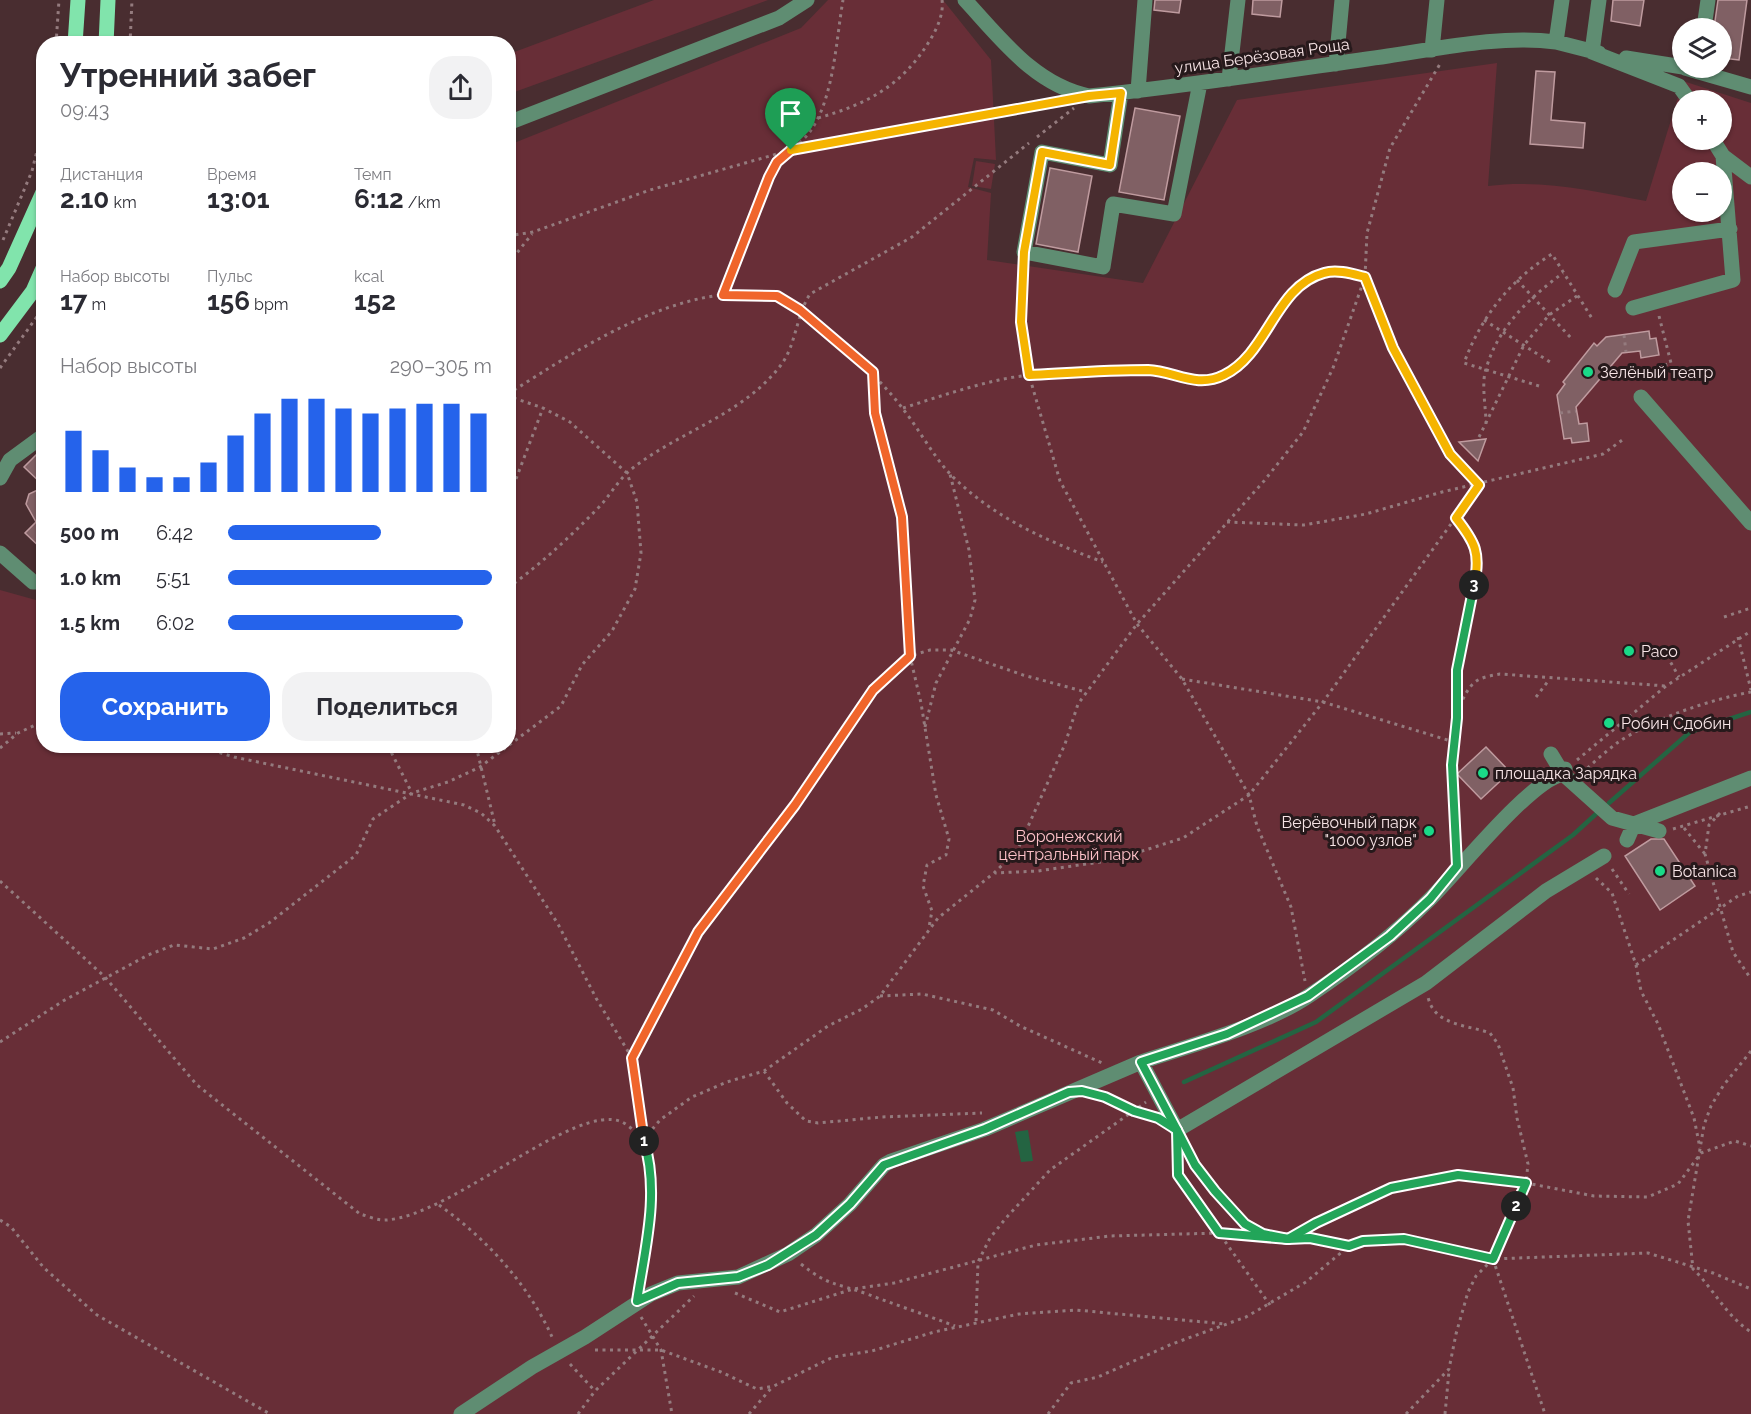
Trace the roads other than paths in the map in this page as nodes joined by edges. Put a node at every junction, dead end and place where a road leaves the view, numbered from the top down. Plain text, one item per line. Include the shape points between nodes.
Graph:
1 (78, 0) edge
2 (108, 0) edge
3 (807, 0) edge
4 (965, 0) edge
5 (1145, 0) edge
6 (1238, 0) edge
7 (1342, 0) edge
8 (1437, 0) edge
9 (1562, 0) edge
10 (1599, 0) edge
11 (1708, 0) edge
12 (1705, 18) edge
13 (76, 36) edge
14 (106, 36) edge
15 (1556, 42) junction
16 (1432, 50) junction
17 (1592, 52) junction
18 (1336, 64) junction
19 (1672, 65) edge
20 (1723, 78) edge
21 (1229, 79) junction
22 (1200, 83) junction
23 (1751, 87) edge
24 (1682, 90) edge
25 (1138, 91) junction
26 (1121, 93) junction
27 (516, 120) edge
28 (1719, 150) edge
29 (1723, 156) junction
30 (1751, 177) edge
31 (36, 208) edge
32 (1730, 229) junction
33 (0, 281) edge
34 (36, 284) edge
35 (1615, 290) dead end
36 (1633, 308) dead end
37 (0, 335) edge
38 (1641, 397) dead end
39 (36, 441) edge
40 (0, 478) edge
41 (1751, 523) edge
42 (0, 553) edge
43 (36, 582) edge
44 (1551, 754) dead end
45 (1564, 774) junction
46 (1751, 778) edge
47 (1634, 824) junction
48 (1659, 831) road end
49 (1632, 840) dead end
50 (1604, 856) dead end
51 (1141, 1062) junction
52 (461, 1414) edge

1 - 13 main road
2 - 14 main road
3 - 27 street via 779,18
4 - 26 street, улица Берёзовая Роща via 1023,62 1048,81 1089,96
5 - 25 street
6 - 21 street
7 - 18 street
8 - 16 street
9 - 15 street
10 - 17 street
11 - 12 street
15 - 16 street, улица Берёзовая Роща via 1532,39
15 - 17 street, улица Берёзовая Роща
16 - 18 street, улица Берёзовая Роща
17 - 19 street
17 - 24 street
18 - 21 street, улица Берёзовая Роща
20 - 23 street
21 - 22 street, улица Берёзовая Роща
22 - 25 street, улица Берёзовая Роща
22 - 26 street via 1174,214 1113,204 1103,267 1024,252 1042,152 1110,165
25 - 26 street, улица Берёзовая Роща
28 - 29 street
29 - 30 street
29 - 32 street
31 - 33 main road
32 - 35 street via 1634,242
32 - 36 street via 1733,280
34 - 37 main road
38 - 41 street
39 - 40 street via 10,460
42 - 43 street
44 - 45 street
45 - 47 street via 1612,818
45 - 51 street via 1457,866 1430,899 1390,936 1308,996 1227,1034
46 - 47 street
47 - 48 street
47 - 49 street
50 - 51 street via 1546,891 1426,983 1177,1130
51 - 52 street via 985,1129 884,1165 850,1204 788,1254 738,1277 678,1283 637,1301

